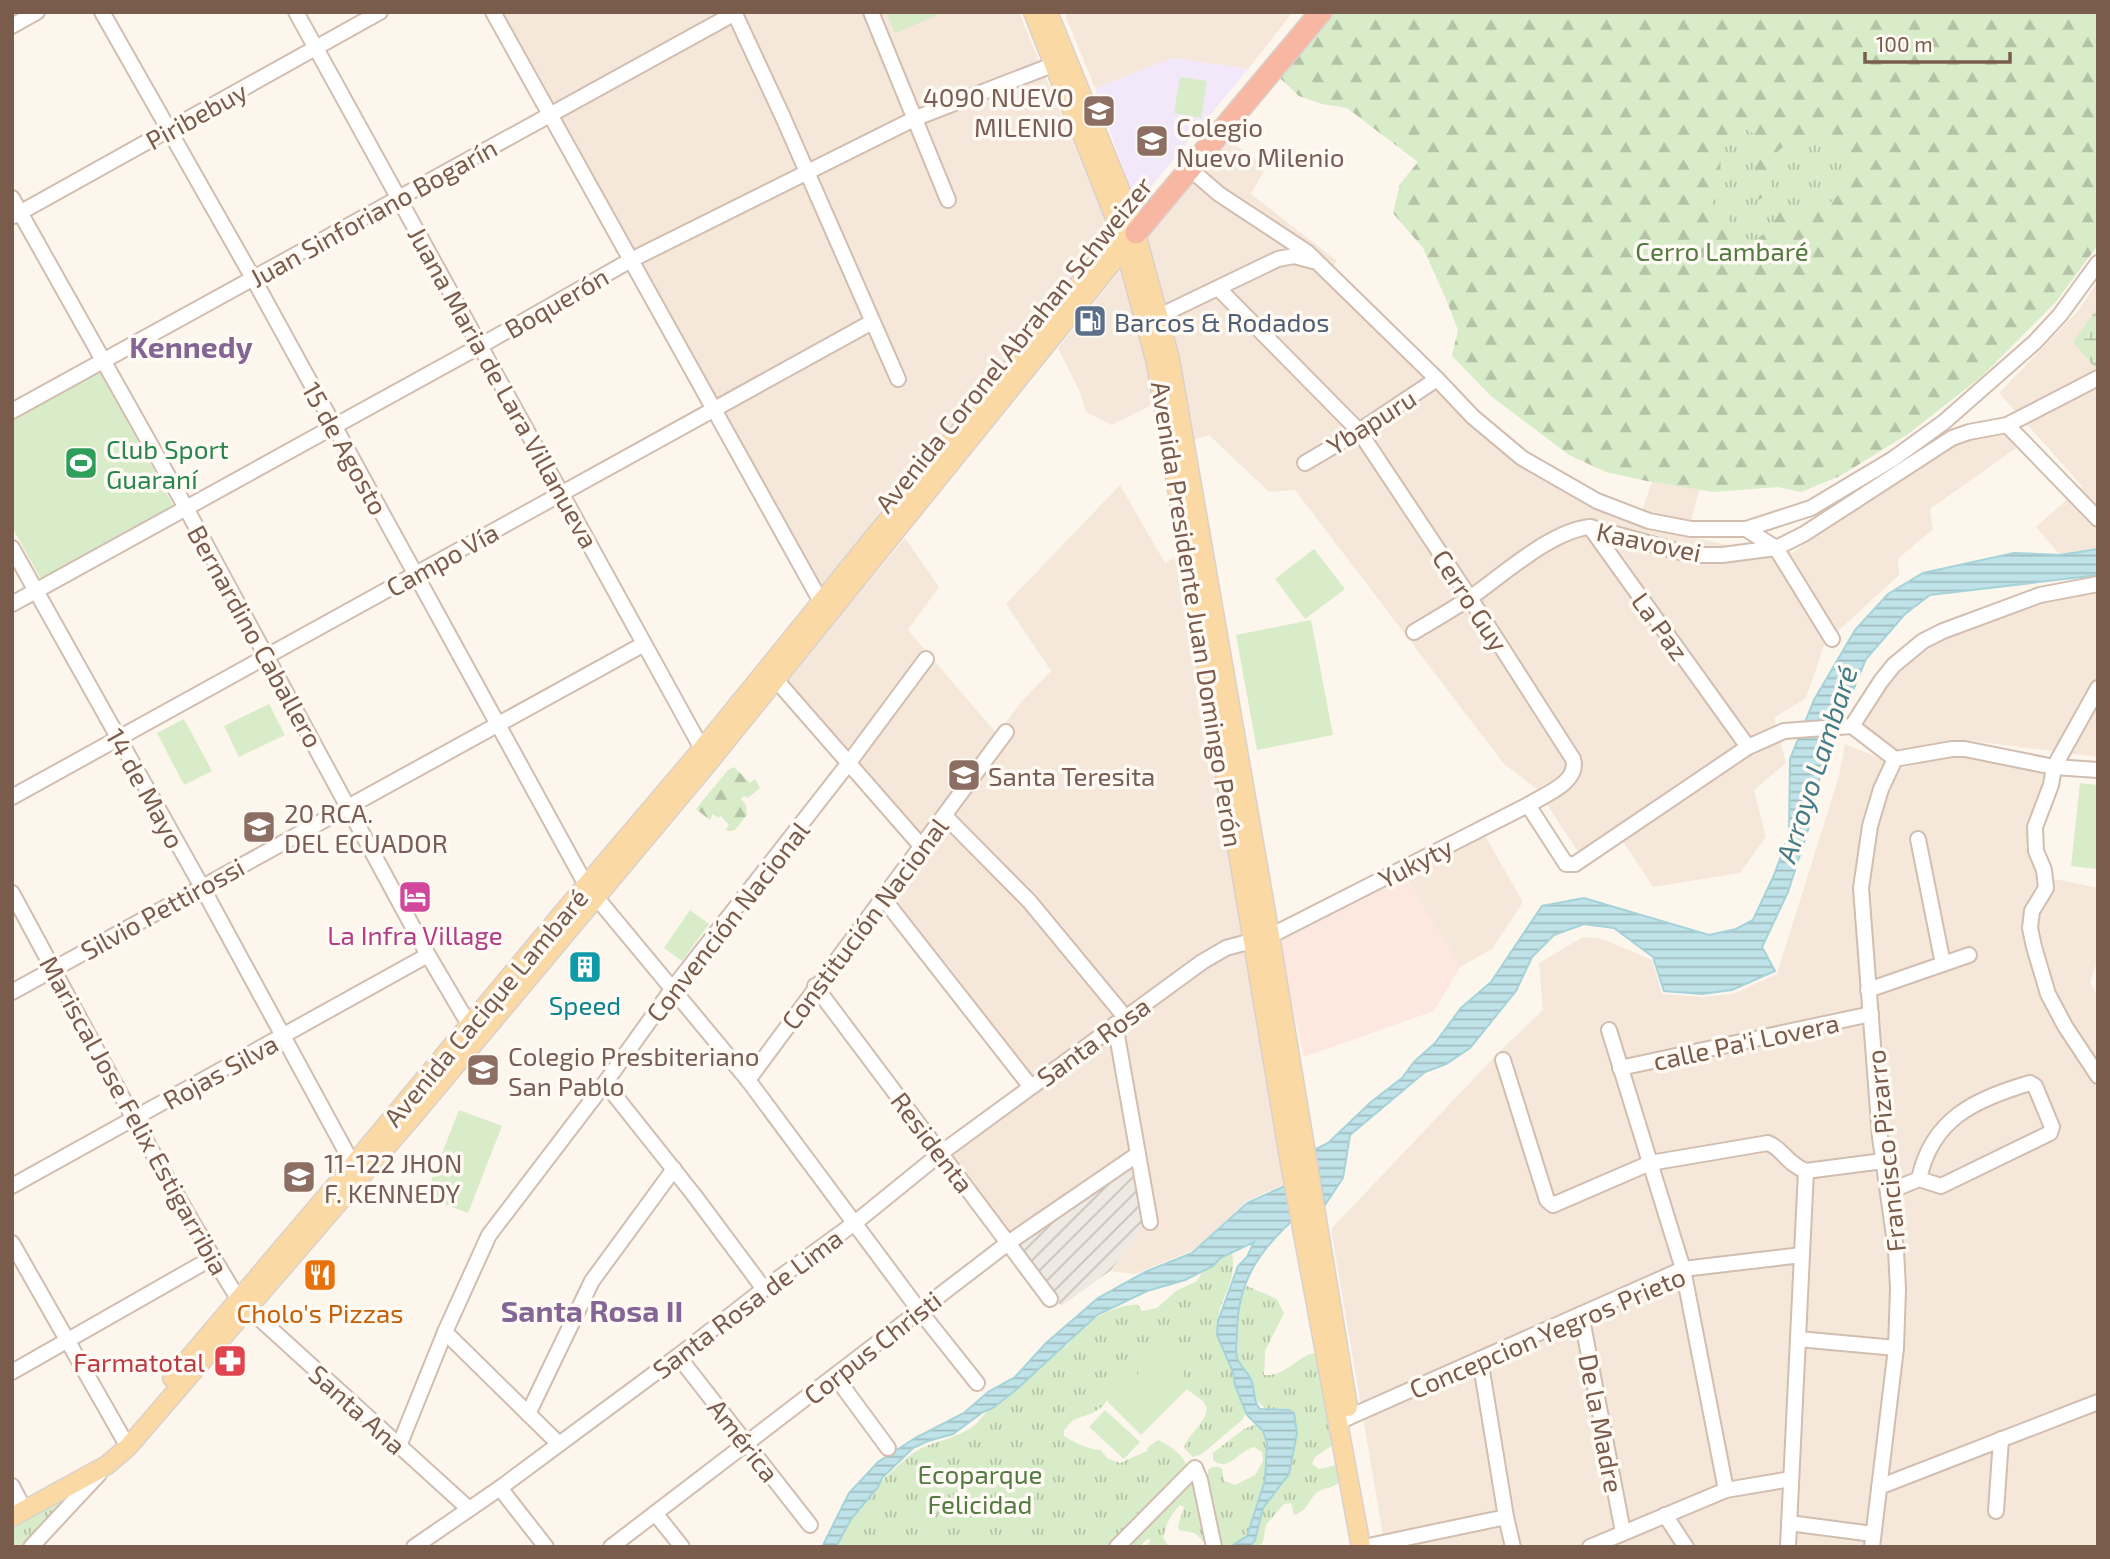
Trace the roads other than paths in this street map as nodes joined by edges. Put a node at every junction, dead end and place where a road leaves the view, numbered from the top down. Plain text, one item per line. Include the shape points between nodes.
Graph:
1 (37, 12) edge
2 (102, 12) edge
3 (296, 12) edge
4 (380, 12) edge
5 (493, 12) edge
6 (871, 12) edge
7 (1033, 12) edge
8 (1048, 12) edge
9 (1304, 12) edge
10 (1321, 12) edge
11 (734, 13) edge
12 (12, 26) edge
13 (316, 48) junction
14 (1055, 64) junction
15 (1076, 79) junction
16 (550, 115) junction
17 (916, 118) junction
18 (169, 130) junction
19 (1190, 169) junction
20 (805, 171) junction
21 (12, 198) edge
22 (399, 198) junction
23 (948, 200) dead end
24 (16, 215) edge
25 (1129, 234) junction
26 (631, 260) junction
27 (1314, 261) junction
28 (2098, 263) edge
29 (253, 278) junction
30 (1133, 281) junction
31 (1097, 283) junction
32 (1218, 288) junction
33 (1152, 320) junction
34 (872, 322) junction
35 (480, 346) junction
36 (104, 360) junction
37 (2098, 378) edge
38 (898, 379) dead end
39 (1437, 379) junction
40 (713, 409) junction
41 (12, 411) edge
42 (2007, 425) junction
43 (334, 426) junction
44 (1359, 431) junction
45 (1179, 452) junction
46 (1305, 463) dead end
47 (563, 493) junction
48 (1597, 501) junction
49 (186, 508) junction
50 (2098, 519) edge
51 (1590, 527) junction
52 (1746, 529) junction
53 (12, 548) edge
54 (1776, 548) junction
55 (415, 574) junction
56 (2098, 584) edge
57 (36, 591) junction
58 (1470, 598) junction
59 (12, 604) edge
60 (826, 610) junction
61 (1414, 632) dead end
62 (1832, 639) dead end
63 (644, 644) junction
64 (267, 656) junction
65 (926, 659) dead end
66 (777, 681) junction
67 (2098, 688) edge
68 (496, 724) junction
69 (1849, 726) junction
70 (1006, 732) dead end
71 (118, 739) junction
72 (1748, 747) junction
73 (706, 756) junction
74 (1895, 759) junction
75 (848, 764) junction
76 (2054, 767) junction
77 (2098, 770) edge
78 (1573, 773) joint
79 (12, 797) edge
80 (1528, 805) junction
81 (348, 806) junction
82 (945, 816) junction
83 (1918, 839) dead end
84 (922, 846) junction
85 (202, 887) junction
86 (591, 891) junction
87 (12, 893) edge
88 (883, 898) junction
89 (1270, 936) junction
90 (1252, 940) junction
91 (428, 955) junction
92 (1969, 955) dead end
93 (1943, 964) junction
94 (53, 969) junction
95 (815, 986) junction
96 (673, 988) junction
97 (1868, 990) junction
98 (12, 992) edge
99 (1871, 1014) junction
100 (1120, 1021) junction
101 (1609, 1030) dead end
102 (473, 1032) junction
103 (282, 1036) junction
104 (1503, 1060) dead end
105 (1620, 1068) junction
106 (2098, 1076) edge
107 (748, 1080) junction
108 (605, 1083) junction
109 (1031, 1087) junction
110 (135, 1118) junction
111 (941, 1153) junction
112 (1138, 1154) junction
113 (1297, 1159) junction
114 (1883, 1161) junction
115 (1650, 1163) junction
116 (674, 1169) junction
117 (357, 1171) junction
118 (1806, 1171) junction
119 (1919, 1179) junction
120 (12, 1186) edge
121 (1888, 1192) junction
122 (856, 1222) junction
123 (1150, 1222) dead end
124 (12, 1243) edge
125 (1008, 1243) junction
126 (1802, 1255) junction
127 (212, 1258) junction
128 (1683, 1269) junction
129 (764, 1289) junction
130 (1050, 1299) dead end
131 (243, 1305) junction
132 (919, 1310) junction
133 (1581, 1314) junction
134 (445, 1332) junction
135 (1798, 1339) junction
136 (68, 1341) junction
137 (1896, 1348) junction
138 (678, 1356) junction
139 (1480, 1359) junction
140 (12, 1372) edge
141 (835, 1376) junction
142 (977, 1383) dead end
143 (2098, 1402) edge
144 (528, 1414) junction
145 (1344, 1420) junction
146 (2001, 1439) junction
147 (124, 1442) junction
148 (559, 1444) junction
149 (747, 1444) junction
150 (399, 1446) junction
151 (888, 1448) dead end
152 (107, 1465) junction
153 (1791, 1479) junction
154 (1879, 1487) junction
155 (500, 1488) junction
156 (1726, 1490) junction
157 (16, 1504) edge
158 (469, 1509) junction
159 (1996, 1511) dead end
160 (655, 1513) junction
161 (1665, 1515) junction
162 (1506, 1517) junction
163 (1789, 1523) junction
164 (810, 1525) dead end
165 (1623, 1532) junction
166 (1873, 1540) edge
167 (1369, 1546) edge
168 (31, 1547) edge
169 (414, 1547) edge
170 (546, 1547) edge
171 (611, 1547) edge
172 (682, 1547) edge
173 (1117, 1547) edge
174 (1214, 1547) edge
175 (1513, 1547) edge
176 (1590, 1547) edge
177 (1685, 1547) edge
178 (1788, 1547) edge

1 - 12 street
2 - 18 street, 15 de Agosto
3 - 13 street, Juana Maria de Lara Villanueva
4 - 13 street, Piribebuy
5 - 16 street
6 - 17 street
7 - 14 main road, Avenida Presidente Juan Domingo Perón
8 - 15 main road, Avenida Presidente Juan Domingo Perón
9 - 25 highway, Avenida Coronel Abrahan Schweizer
10 - 19 highway, Avenida Coronel Abrahan Schweizer
11 - 16 street, Juan Sinforiano Bogarín
11 - 20 street
13 - 18 street, Piribebuy
13 - 22 street, Juana Maria de Lara Villanueva
14 - 15 street
14 - 17 street, Boquerón
14 - 25 main road, Avenida Presidente Juan Domingo Perón
15 - 25 main road, Avenida Presidente Juan Domingo Perón
16 - 22 street, Juan Sinforiano Bogarín
16 - 26 street
17 - 20 street, Boquerón
17 - 23 street
18 - 24 street, Piribebuy
18 - 29 street, 15 de Agosto
19 - 25 highway, Avenida Coronel Abrahan Schweizer
19 - 27 street
20 - 26 street, Boquerón
20 - 34 street
21 - 24 street, Bernardino Caballero
22 - 29 street, Juan Sinforiano Bogarín
22 - 35 street, Juana Maria de Lara Villanueva
24 - 36 street, Bernardino Caballero
25 - 30 main road, Avenida Presidente Juan Domingo Perón
25 - 31 main road, Avenida Coronel Abrahan Schweizer
25 - 33 main road, Avenida Presidente Juan Domingo Perón
25 - 60 main road, Avenida Coronel Abrahan Schweizer
26 - 35 street, Boquerón
26 - 40 street
27 - 32 street via 1278,259
27 - 39 street
28 - 52 street via 2044,333 1919,442 1811,508
29 - 36 street, Juan Sinforiano Bogarín
29 - 43 street, 15 de Agosto
30 - 31 main road via 1117,274
30 - 33 main road, Avenida Presidente Juan Domingo Perón
31 - 60 main road, Avenida Coronel Abrahan Schweizer
32 - 33 street
32 - 44 street, Cerro Guy
33 - 45 main road, Avenida Presidente Juan Domingo Perón via 1170,359
34 - 38 street
34 - 40 street, Campo Vía
35 - 43 street, Boquerón
35 - 47 street, Juana Maria de Lara Villanueva
36 - 41 street, Juan Sinforiano Bogarín
36 - 49 street, Bernardino Caballero
37 - 42 street, Kaavovei
39 - 44 street, Ybapuru
39 - 48 street via 1510,449
40 - 47 street, Campo Vía
40 - 60 street
42 - 50 street
42 - 54 street, Kaavovei via 1952,438
43 - 49 street, Boquerón
43 - 55 street, 15 de Agosto
44 - 46 street, Ybapuru
44 - 58 street, Cerro Guy
45 - 89 main road, Avenida Presidente Juan Domingo Perón
45 - 90 main road, Avenida Presidente Juan Domingo Perón
47 - 55 street, Campo Vía
47 - 63 street, Juana Maria de Lara Villanueva
48 - 51 street
48 - 52 street via 1678,527
49 - 57 street, Boquerón
49 - 64 street, Bernardino Caballero
51 - 54 street, Kaavovei via 1691,555
51 - 58 street, Kaavovei via 1558,536
51 - 72 street, La Paz
52 - 54 street
53 - 57 street, 14 de Mayo
54 - 62 street
55 - 64 street, Campo Vía
55 - 68 street, 15 de Agosto
56 - 69 street via 2040,595 1923,641 1888,673
57 - 59 street, Boquerón
57 - 71 street, 14 de Mayo
58 - 61 street, Kaavovei
58 - 78 street, Cerro Guy via 1573,759
60 - 66 main road, Avenida Coronel Abrahan Schweizer
60 - 73 main road, Avenida Cacique Lambaré
63 - 68 street, Silvio Pettirossi
63 - 73 street, Juana Maria de Lara Villanueva
64 - 71 street, Campo Vía
64 - 81 street, Bernardino Caballero
65 - 75 street, Convención Nacional
66 - 73 main road, Avenida Cacique Lambaré
66 - 75 street
67 - 76 street
68 - 81 street, Silvio Pettirossi
68 - 86 street, 15 de Agosto
69 - 72 street via 1784,731
69 - 74 street
70 - 82 street, Constitución Nacional
71 - 79 street, Campo Vía
71 - 85 street, 14 de Mayo
72 - 80 street via 1575,864 1566,864
73 - 86 main road, Avenida Cacique Lambaré
74 - 76 street via 1965,749
74 - 97 street, Francisco Pizarro via 1870,826 1861,888
75 - 84 street
75 - 96 street, Convención Nacional
76 - 77 street
76 - 106 street via 2034,834 2046,888 2032,912 2030,928 2048,994
78 - 80 street, Yukyty
80 - 89 street, Yukyty
81 - 85 street, Silvio Pettirossi
81 - 91 street, Bernardino Caballero
82 - 84 street, Constitución Nacional
82 - 100 street via 1030,902
83 - 93 street
84 - 88 street, Constitución Nacional
85 - 94 street, Silvio Pettirossi
85 - 103 street, 14 de Mayo
86 - 96 street, 15 de Agosto
86 - 102 main road, Avenida Cacique Lambaré
87 - 94 street, Mariscal Jose Felix Estigarribia
88 - 95 street, Constitución Nacional
88 - 109 street
89 - 90 street, Yukyty
89 - 113 main road, Avenida Presidente Juan Domingo Perón
90 - 100 street, Santa Rosa via 1202,962
90 - 113 main road, Avenida Presidente Juan Domingo Perón
91 - 102 street, Bernardino Caballero
91 - 103 street, Rojas Silva
92 - 93 street, calle Pa'i Lovera
93 - 97 street, calle Pa'i Lovera
94 - 98 street, Silvio Pettirossi
94 - 110 street, Mariscal Jose Felix Estigarribia
95 - 107 street, Constitución Nacional
95 - 111 street, Residenta
96 - 107 street, 15 de Agosto
96 - 108 street, Convención Nacional
97 - 99 street, Francisco Pizarro
99 - 105 street, calle Pa'i Lovera
99 - 114 street, Francisco Pizarro
100 - 109 street, Santa Rosa
100 - 112 street
101 - 105 street
102 - 117 main road, Avenida Cacique Lambaré
103 - 110 street, Rojas Silva
103 - 117 street, 14 de Mayo
104 - 115 street via 1549,1203
105 - 115 street
107 - 122 street, 15 de Agosto
108 - 116 street
108 - 134 street, Convención Nacional via 489,1236
109 - 111 street, Santa Rosa
110 - 120 street, Rojas Silva
110 - 127 street, Mariscal Jose Felix Estigarribia
111 - 122 street, Santa Rosa de Lima
111 - 125 street, Residenta
112 - 123 street
112 - 125 street, Corpus Christi
113 - 145 main road, Avenida Presidente Juan Domingo Perón
114 - 118 street
114 - 121 street, Francisco Pizarro
115 - 118 street via 1768,1143
115 - 128 street
116 - 129 street
116 - 144 street via 592,1281
117 - 131 main road, Avenida Cacique Lambaré
118 - 126 street
119 - 119 street via 1934,1139 1953,1118 1990,1095 2030,1083 2035,1086 2052,1127 2050,1133 1941,1186
119 - 121 street
121 - 137 street, Francisco Pizarro via 1896,1250
122 - 129 street, Santa Rosa de Lima
122 - 132 street, 15 de Agosto
124 - 136 street
125 - 130 street, Residenta
125 - 132 street, Corpus Christi
126 - 128 street, Concepcion Yegros Prieto
126 - 135 street
127 - 131 street, Mariscal Jose Felix Estigarribia
127 - 136 street
128 - 133 street, Concepcion Yegros Prieto
128 - 156 street
129 - 138 street, Santa Rosa de Lima
131 - 147 main road, Avenida Cacique Lambaré
131 - 150 street, Santa Ana
132 - 141 street, Corpus Christi
132 - 142 street, 15 de Agosto
133 - 139 street, Concepcion Yegros Prieto
133 - 165 street, De la Madre
134 - 144 street
134 - 150 street, Convención Nacional
135 - 137 street
135 - 153 street
136 - 140 street
136 - 147 street
137 - 154 street, Francisco Pizarro
138 - 148 street, Santa Rosa de Lima
138 - 149 street, América
139 - 145 street, Concepcion Yegros Prieto
139 - 162 street
141 - 149 street, Corpus Christi
141 - 151 street
143 - 146 street
144 - 148 street
145 - 167 main road, Avenida Presidente Juan Domingo Perón
146 - 154 street
146 - 159 street
147 - 152 main road, Avenida Cacique Lambaré
147 - 157 main road, Avenida Cacique Lambaré
148 - 155 street, Santa Rosa de Lima
149 - 160 street, Corpus Christi
149 - 164 street, América
150 - 158 street, Santa Ana
152 - 157 main road, Avenida Cacique Lambaré
152 - 168 street
153 - 156 street
153 - 163 street
154 - 166 street, Francisco Pizarro
155 - 158 street, Santa Rosa de Lima
155 - 170 street
156 - 161 street
158 - 169 street, Santa Rosa de Lima
160 - 171 street, Corpus Christi
160 - 172 street
161 - 165 street
161 - 177 street
162 - 167 street
162 - 175 street
163 - 166 street
163 - 178 street
165 - 176 street
173 - 174 street via 1195,1468

